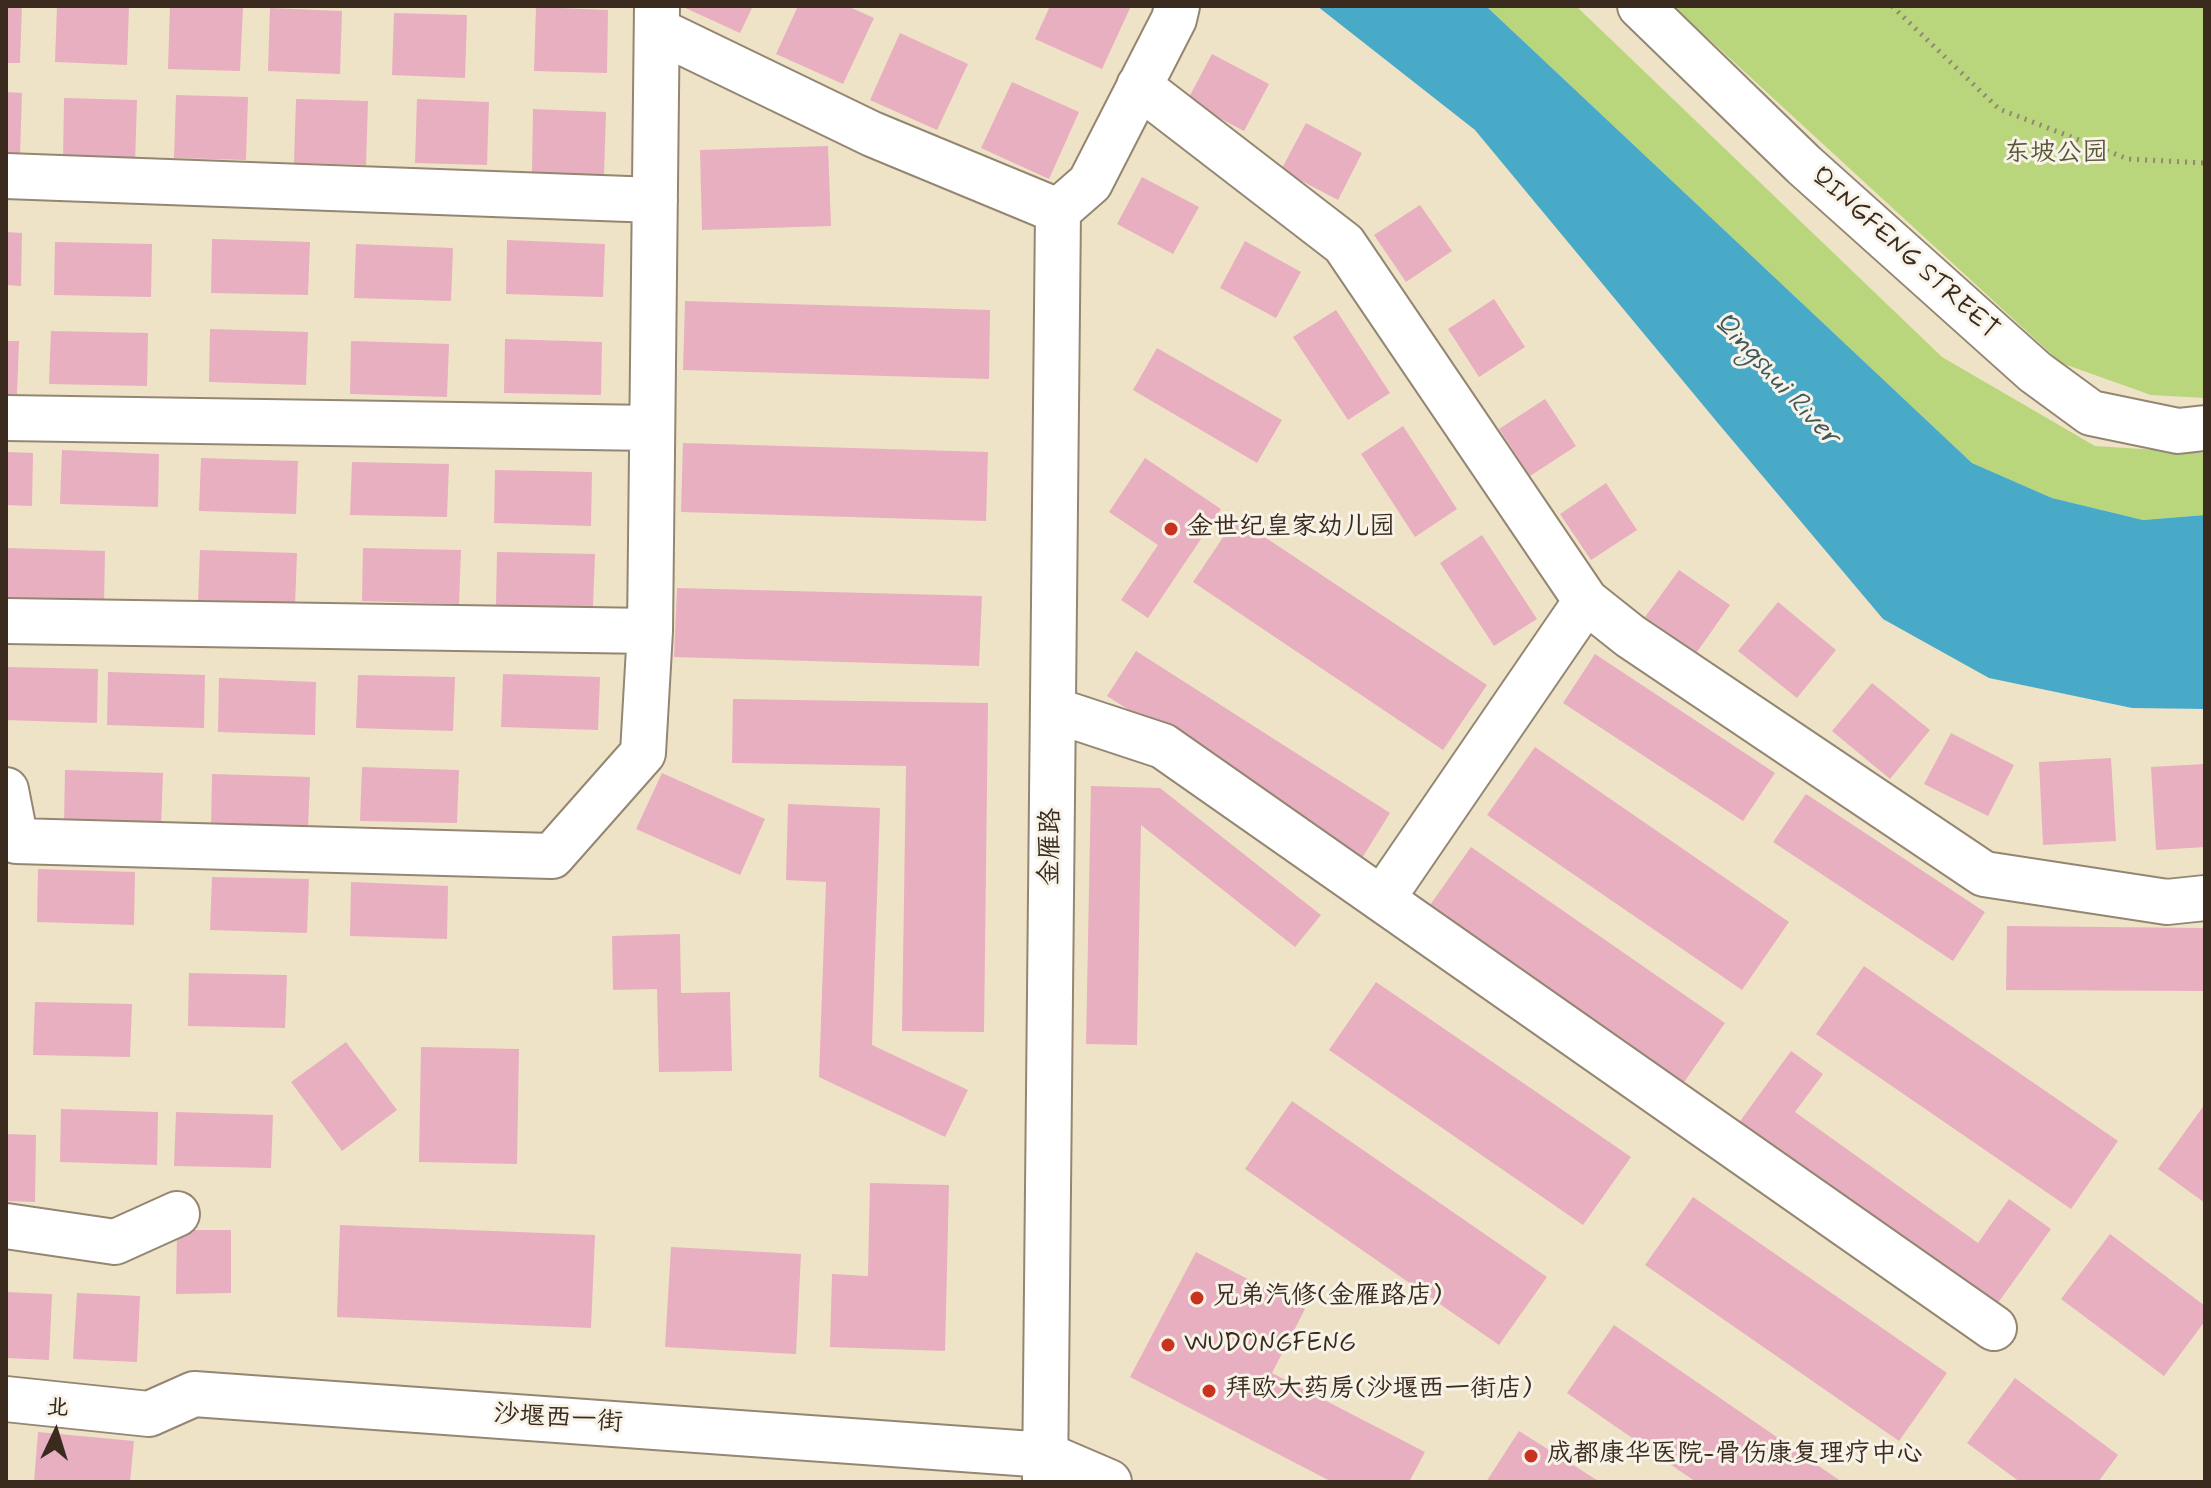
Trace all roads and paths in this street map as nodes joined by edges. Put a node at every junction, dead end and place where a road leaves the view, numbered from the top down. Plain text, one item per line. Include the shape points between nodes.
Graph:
1 (1177, 6) edge
2 (1640, 6) edge
3 (1892, 6) edge
4 (657, 18) edge
5 (1139, 86) junction
6 (2205, 163) edge
7 (6, 176) edge
8 (655, 200) junction
9 (1058, 211) junction
10 (6, 418) edge
11 (652, 428) junction
12 (2205, 428) edge
13 (1586, 601) junction
14 (6, 621) edge
15 (650, 631) junction
16 (1054, 710) junction
17 (6, 790) edge
18 (2205, 898) edge
19 (1382, 899) junction
20 (177, 1214) dead end
21 (6, 1226) edge
22 (1994, 1328) dead end
23 (6, 1399) edge
24 (1046, 1468) edge
25 (1109, 1482) edge

1 - 5 street
2 - 12 street, QINGFENG STREET via 1804,165 2035,372 2091,413 2178,431
3 - 6 path via 1999,109 2128,159
4 - 8 street
4 - 9 street via 872,134
5 - 9 street via 1090,183
5 - 13 street via 1344,244
7 - 8 street
8 - 11 street
9 - 16 street, 金雁路
10 - 11 street
11 - 15 street
13 - 18 street via 1643,645 1984,874 2167,902
13 - 19 street
14 - 15 street
15 - 17 street via 643,753 552,856 16,841
16 - 19 street via 1163,746
16 - 24 street, 金雁路
19 - 22 street
20 - 21 street via 115,1242
23 - 24 street, 沙堰西一街 via 149,1414 194,1394
24 - 25 street, 沙堰西一街

